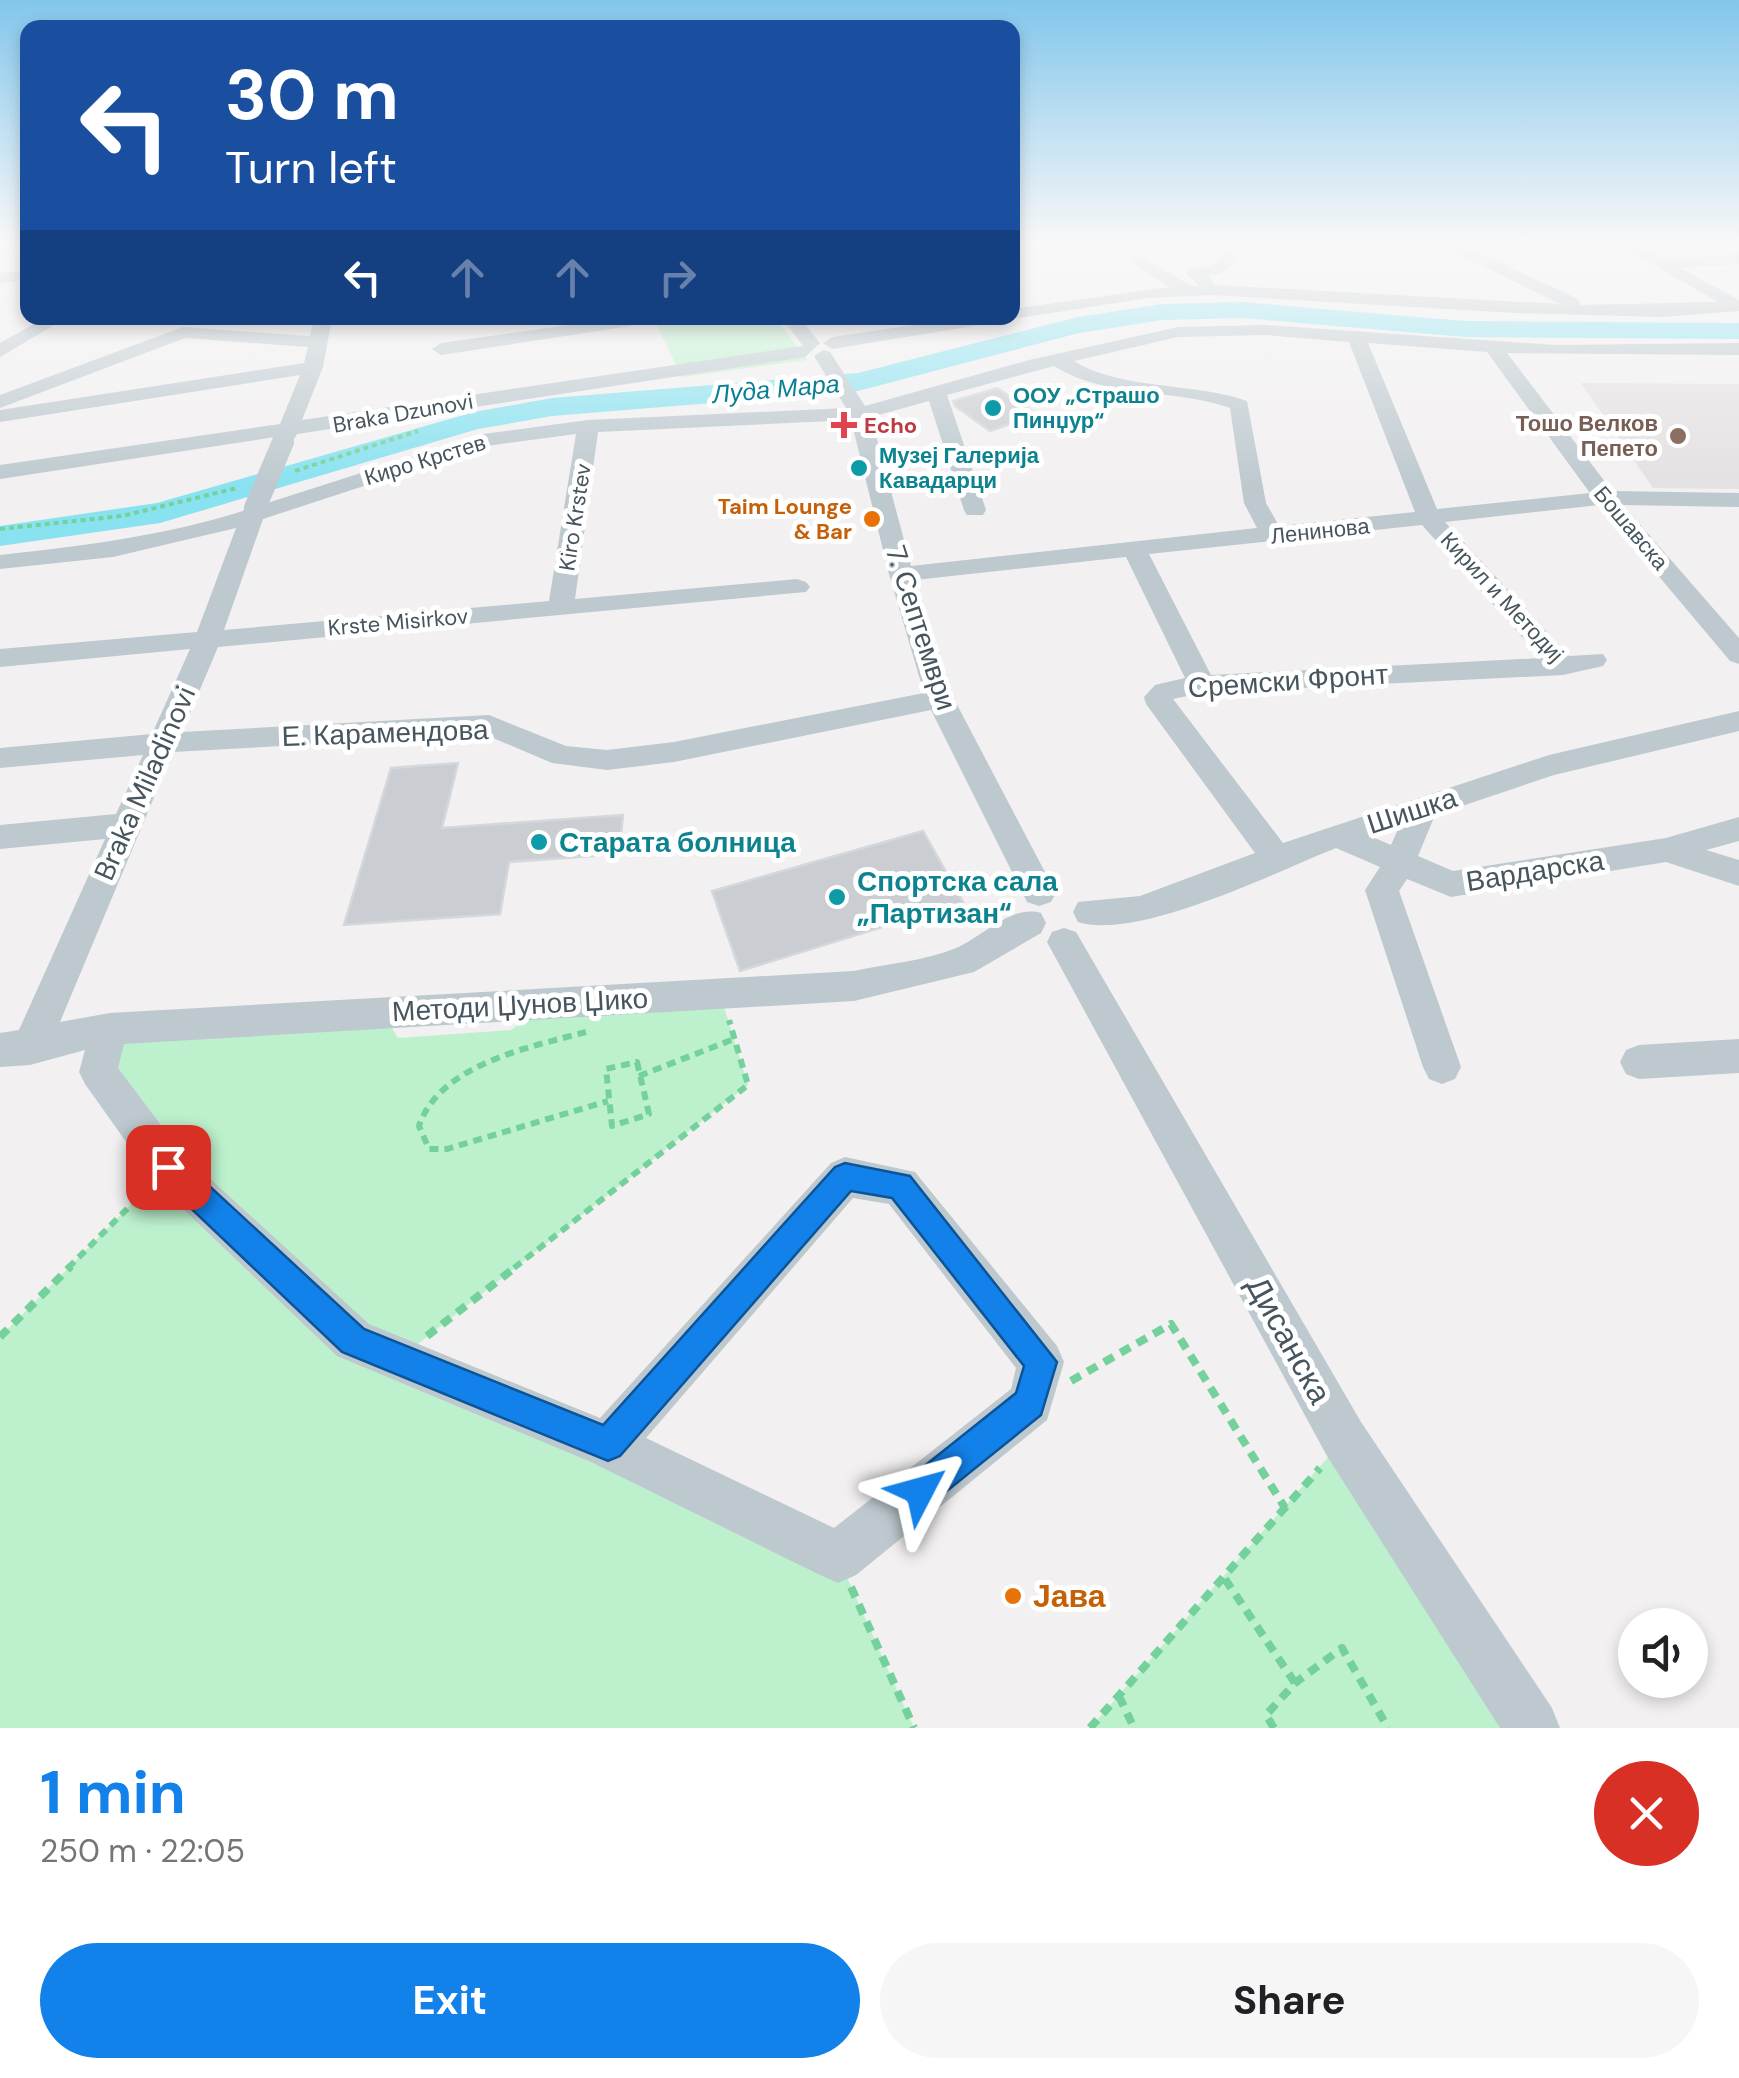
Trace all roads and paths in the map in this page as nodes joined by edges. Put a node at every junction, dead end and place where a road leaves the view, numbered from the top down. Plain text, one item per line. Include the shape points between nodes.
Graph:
1 (43, 326) edge
2 (185, 326) edge
3 (192, 326) edge
4 (321, 326) edge
5 (798, 326) edge
6 (864, 326) edge
7 (885, 326) edge
8 (946, 326) edge
9 (896, 334) junction
10 (1357, 338) junction
11 (643, 341) edge
12 (319, 342) junction
13 (1494, 347) junction
14 (1739, 348) edge
15 (441, 349) dead end
16 (0, 351) edge
17 (826, 351) junction
18 (1057, 359) junction
19 (313, 367) junction
20 (937, 394) junction
21 (0, 402) edge
22 (855, 407) junction
23 (0, 416) edge
24 (588, 426) junction
25 (284, 437) junction
26 (0, 472) edge
27 (1605, 498) junction
28 (1739, 500) edge
29 (975, 510) dead end
30 (254, 512) junction
31 (1429, 519) junction
32 (1273, 536) junction
33 (1135, 550) junction
34 (0, 562) edge
35 (900, 574) junction
36 (797, 587) dead end
37 (561, 608) junction
38 (208, 639) junction
39 (1739, 655) edge
40 (0, 658) edge
41 (1594, 660) dead end
42 (1563, 666) junction
43 (1202, 684) junction
44 (940, 699) junction
45 (1739, 721) edge
46 (162, 743) junction
47 (0, 758) edge
48 (1423, 807) junction
49 (124, 826) junction
50 (1739, 829) edge
51 (1336, 835) junction
52 (0, 838) edge
53 (1666, 850) junction
54 (1278, 860) junction
55 (1399, 864) junction
56 (1739, 872) edge
57 (1056, 918) junction
58 (720, 994) junction
59 (596, 1028) dead end
60 (110, 1029) junction
61 (734, 1038) junction
62 (15, 1049) edge
63 (1739, 1056) edge
64 (1639, 1062) dead end
65 (1442, 1066) dead end
66 (639, 1076) junction
67 (608, 1101) junction
68 (168, 1167) junction
69 (0, 1337) edge
70 (398, 1358) junction
71 (1035, 1382) junction
72 (1344, 1439) junction
73 (608, 1444) junction
74 (1285, 1508) junction
75 (838, 1557) junction
76 (1225, 1579) junction
77 (1295, 1683) junction
78 (1119, 1696) junction
79 (914, 1728) edge
80 (1090, 1728) edge
81 (1134, 1728) edge
82 (1274, 1728) edge
83 (1388, 1728) edge
84 (1532, 1728) edge

1 - 16 street
2 - 21 street
3 - 12 street
4 - 12 street, Braka Miladinovi
5 - 17 street, 7. Септември
6 - 17 street
7 - 9 street
8 - 9 street, Braka Dzunovi
9 - 17 street, Braka Dzunovi
10 - 13 street, Киро Крстев
10 - 18 street, Киро Крстев via 1178,332
10 - 31 street, Кирил и Методиј
11 - 15 street
11 - 17 street, Braka Dzunovi
11 - 25 street, Braka Dzunovi
12 - 19 street, Braka Miladinovi
13 - 14 street, Киро Крстев
13 - 27 street, Бошавска
17 - 22 street, 7. Септември
18 - 20 street, Киро Крстев
18 - 32 street via 1084,377 1187,388 1240,405 1255,503
19 - 23 street
19 - 25 street, Braka Miladinovi
20 - 22 street, Киро Крстев
20 - 29 street
22 - 24 street, Киро Крстев
22 - 35 street, 7. Септември
24 - 30 street, Киро Крстев via 483,440
24 - 37 street, Kiro Krstev
25 - 26 street, Braka Dzunovi
25 - 30 street, Braka Miladinovi, bridge
27 - 28 street, Ленинова
27 - 31 street, Ленинова
27 - 39 street, Бошавска
30 - 34 street, Киро Крстев via 191,535
30 - 38 street, Braka Miladinovi
31 - 32 street, Ленинова
31 - 42 street, Кирил и Методиј
32 - 33 street, Ленинова
33 - 35 street, Ленинова
33 - 43 street
35 - 44 street, 7. Септември
36 - 37 street, Krste Misirkov
37 - 38 street, Krste Misirkov
38 - 40 street, Krste Misirkov
38 - 46 street, Braka Miladinovi
41 - 42 street, Кирил и Методиј
42 - 43 street, Сремски Фронт
43 - 54 street, Сремски Фронт via 1165,690 1160,704
44 - 46 street, Е. Карамендова via 607,760 562,756 489,725
44 - 57 street, 7. Септември
45 - 48 street, Шишка via 1548,766
46 - 47 street, Е. Карамендова
46 - 49 street, Braka Miladinovi
48 - 51 street, Шишка
48 - 55 street
49 - 52 street
49 - 62 street, Braka Miladinovi
50 - 53 street, Вардарска
51 - 54 street, Шишка
51 - 55 street, Вардарска
53 - 55 street, Вардарска via 1452,884
53 - 56 street
54 - 57 street, Шишка via 1142,909
55 - 65 street via 1382,890
57 - 58 street, Методи Џунов Џико via 962,962 854,986
57 - 72 street, Дисанска
58 - 60 street, Методи Џунов Џико
58 - 61 path
59 - 67 path via 480,1065 446,1085 426,1108 421,1140 429,1149 447,1148
60 - 62 street, Методи Џунов Џико
60 - 68 street via 98,1072
61 - 66 path
61 - 70 path via 748,1084
63 - 64 street
66 - 67 path via 636,1062 606,1069
66 - 67 path via 648,1114 612,1126
68 - 69 path
68 - 70 street via 353,1340
70 - 73 street
71 - 73 street via 1041,1362 900,1186 845,1176
71 - 74 path via 1065,1384 1171,1324
71 - 75 street via 1030,1403
72 - 74 path
72 - 84 street, Дисанска
73 - 75 street
74 - 76 path
75 - 79 path
76 - 77 path
76 - 78 path
77 - 82 path via 1266,1715
77 - 83 path via 1342,1648
78 - 80 path
78 - 81 path

